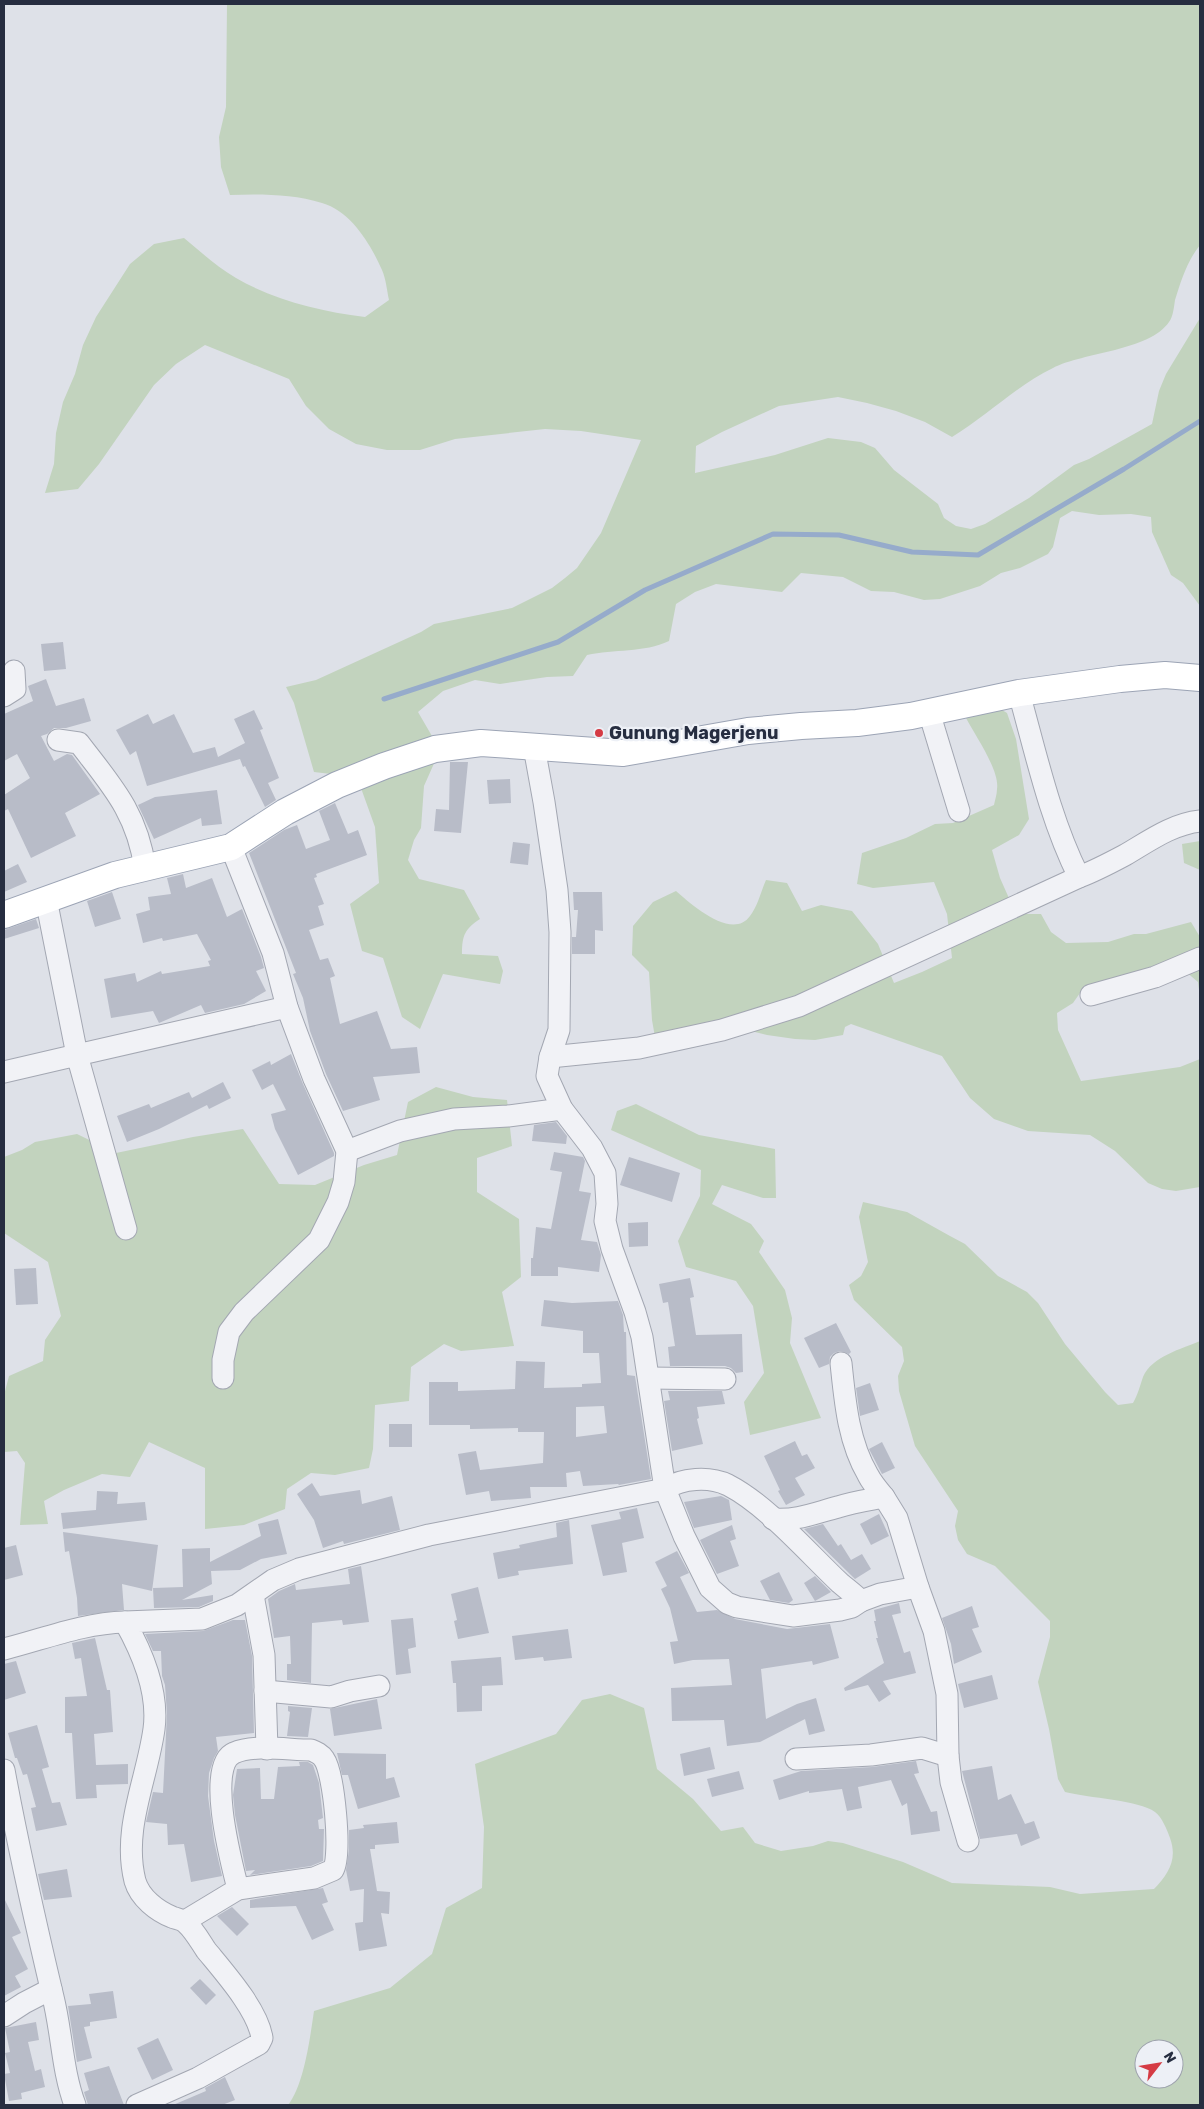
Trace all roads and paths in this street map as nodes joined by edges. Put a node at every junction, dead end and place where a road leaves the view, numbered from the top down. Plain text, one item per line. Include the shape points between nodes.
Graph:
1 (14, 671) dead end
2 (1200, 678) edge
3 (1019, 692) junction
4 (4, 696) edge
5 (929, 712) junction
6 (58, 740) dead end
7 (534, 747) junction
8 (959, 811) dead end
9 (1200, 821) edge
10 (231, 846) junction
11 (145, 868) junction
12 (1079, 877) junction
13 (46, 899) junction
14 (4, 914) edge
15 (1200, 958) edge
16 (1091, 995) dead end
17 (287, 1007) junction
18 (77, 1055) junction
19 (550, 1057) junction
20 (4, 1072) edge
21 (562, 1109) junction
22 (346, 1151) junction
23 (126, 1230) dead end
24 (842, 1363) dead end
25 (223, 1378) dead end
26 (649, 1378) junction
27 (725, 1379) dead end
28 (665, 1489) junction
29 (884, 1497) junction
30 (773, 1519) junction
31 (918, 1587) junction
32 (252, 1595) junction
33 (861, 1601) junction
34 (125, 1622) junction
35 (4, 1649) edge
36 (379, 1686) dead end
37 (265, 1691) junction
38 (267, 1749) junction
39 (948, 1756) junction
40 (796, 1759) dead end
41 (4, 1770) edge
42 (8, 1816) edge
43 (968, 1841) dead end
44 (238, 1889) junction
45 (185, 1921) junction
46 (51, 1989) junction
47 (4, 2016) edge
48 (75, 2105) edge
49 (137, 2105) edge

1 - 4 street via 15,689
2 - 3 main road via 1165,675
3 - 5 main road
3 - 12 street via 1047,795
5 - 7 main road via 857,723 748,731 623,753
5 - 8 street
6 - 11 street via 78,743 114,788 129,812
7 - 10 main road via 481,743 435,749 338,785 284,812
7 - 19 street via 557,890 560,932 560,1030
9 - 12 street via 1186,823 1154,837
10 - 11 main road
10 - 17 street via 273,953
11 - 13 main road
12 - 19 street via 799,1006 722,1030 639,1048
13 - 14 main road
13 - 18 street
15 - 16 street via 1156,977
17 - 18 street
17 - 22 street
18 - 20 street
18 - 23 street
19 - 21 street via 547,1076
21 - 22 street via 454,1119 400,1131
21 - 26 street via 592,1148 605,1173 605,1221 635,1312
22 - 25 street via 344,1182 338,1202 319,1240 244,1312 229,1332
24 - 29 street via 850,1428 858,1454 868,1476
26 - 27 street
26 - 28 street
28 - 30 street via 690,1480 716,1481 739,1492
28 - 32 street via 380,1546 285,1574
28 - 33 street via 710,1588 727,1603 793,1616 840,1610
29 - 30 street via 809,1516
29 - 31 street via 897,1518
30 - 33 street
31 - 33 street
31 - 39 street via 934,1631 947,1694
32 - 34 street via 237,1605 202,1619
32 - 37 street via 264,1655
34 - 35 street via 93,1624
34 - 45 street via 150,1678 155,1709 131,1844 136,1883 151,1906
36 - 37 street via 331,1697
37 - 38 street
38 - 44 street via 250,1748 235,1752 225,1762 220,1796 228,1852
38 - 44 street via 311,1750 324,1759 332,1787 336,1865 334,1870 314,1878
39 - 40 street via 922,1748 871,1755
39 - 43 street via 951,1782
41 - 42 street
42 - 46 street
44 - 45 street
45 - 49 street via 248,2007 262,2038 259,2044 198,2078
46 - 47 street
46 - 48 street

